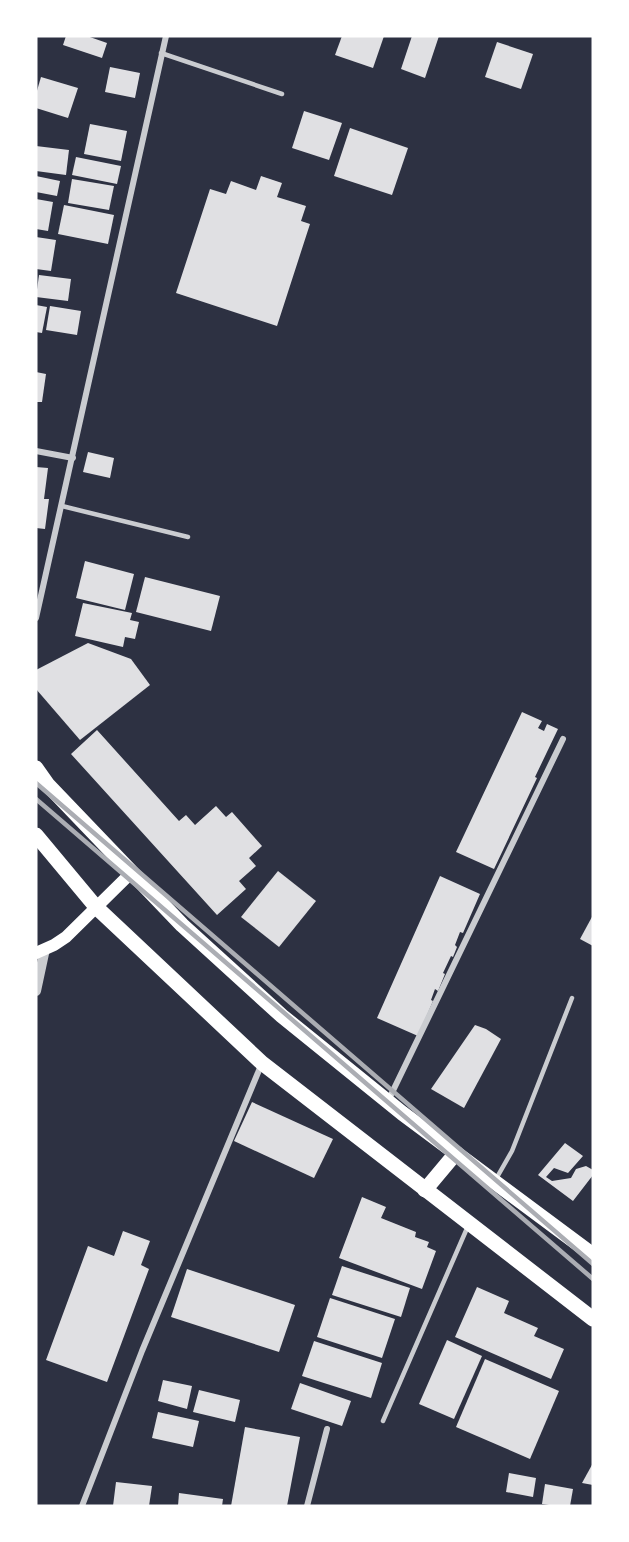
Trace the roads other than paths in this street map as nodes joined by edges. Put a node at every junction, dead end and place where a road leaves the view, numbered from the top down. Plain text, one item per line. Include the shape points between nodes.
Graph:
1 (166, 36) edge
2 (161, 53) junction
3 (282, 94) dead end
4 (36, 451) edge
5 (73, 458) junction
6 (62, 506) junction
7 (188, 537) dead end
8 (36, 618) edge
9 (563, 738) dead end
10 (36, 768) edge
11 (36, 835) edge
12 (130, 873) junction
13 (96, 907) junction
14 (41, 951) edge
15 (36, 991) edge
16 (572, 998) dead end
17 (262, 1063) junction
18 (387, 1101) junction
19 (456, 1153) junction
20 (495, 1181) junction
21 (425, 1190) junction
22 (469, 1223) junction
23 (593, 1255) edge
24 (593, 1319) edge
25 (383, 1421) dead end
26 (327, 1429) dead end
27 (82, 1506) edge
28 (308, 1506) edge

1 - 2 street
2 - 3 lane
2 - 5 street
4 - 5 street
5 - 6 street
6 - 7 lane
6 - 8 street
9 - 18 street
10 - 12 main road
11 - 13 main road
12 - 13 main road
12 - 18 main road via 282,1016
13 - 14 main road via 66,937
13 - 17 main road
14 - 15 street
16 - 20 lane via 512,1151
17 - 21 main road
17 - 27 street
18 - 19 main road
19 - 20 main road
19 - 21 main road
20 - 23 main road
21 - 22 main road
22 - 24 main road
22 - 25 lane
26 - 28 street

